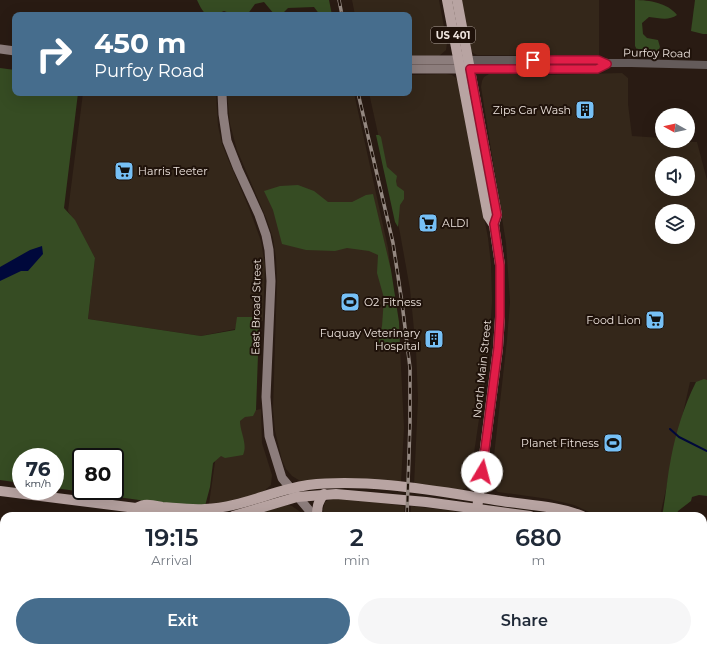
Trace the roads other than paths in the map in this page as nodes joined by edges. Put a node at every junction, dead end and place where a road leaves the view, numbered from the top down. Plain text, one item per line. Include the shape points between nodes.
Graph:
1 (447, 0) edge
2 (457, 0) edge
3 (0, 49) edge
4 (12, 51) edge
5 (412, 60) edge
6 (459, 64) junction
7 (470, 64) junction
8 (707, 65) edge
9 (412, 69) edge
10 (222, 96) edge
11 (494, 224) junction
12 (290, 489) junction
13 (0, 491) edge
14 (324, 494) junction
15 (297, 497) junction
16 (478, 498) junction
17 (136, 508) junction
18 (141, 512) edge
19 (246, 512) edge
20 (310, 512) edge
21 (317, 512) edge
22 (476, 512) edge
23 (568, 512) edge

1 - 6 highway, North Main Street / US 401
2 - 7 highway, North Main Street / US 401
3 - 4 main road
5 - 6 main road
6 - 7 main road
6 - 9 main road
6 - 11 highway, North Main Street / US 401 via 488,216
7 - 8 street, Purfoy Road via 598,60 607,64
7 - 11 highway, North Main Street / US 401 via 497,215
10 - 12 main road, East Broad Street via 227,141 259,215 269,250 271,281 267,420 277,466
11 - 16 highway, North Main Street / US 401 via 500,265 500,317
12 - 15 main road, East Broad Street
12 - 16 highway via 352,483
12 - 17 highway via 223,507 186,509 143,504
13 - 17 highway
14 - 15 highway
14 - 21 highway via 317,505
14 - 22 highway via 394,499
15 - 19 highway
15 - 20 main road, East Broad Street
16 - 22 highway, North Main Street / US 401
16 - 23 highway
17 - 18 highway

